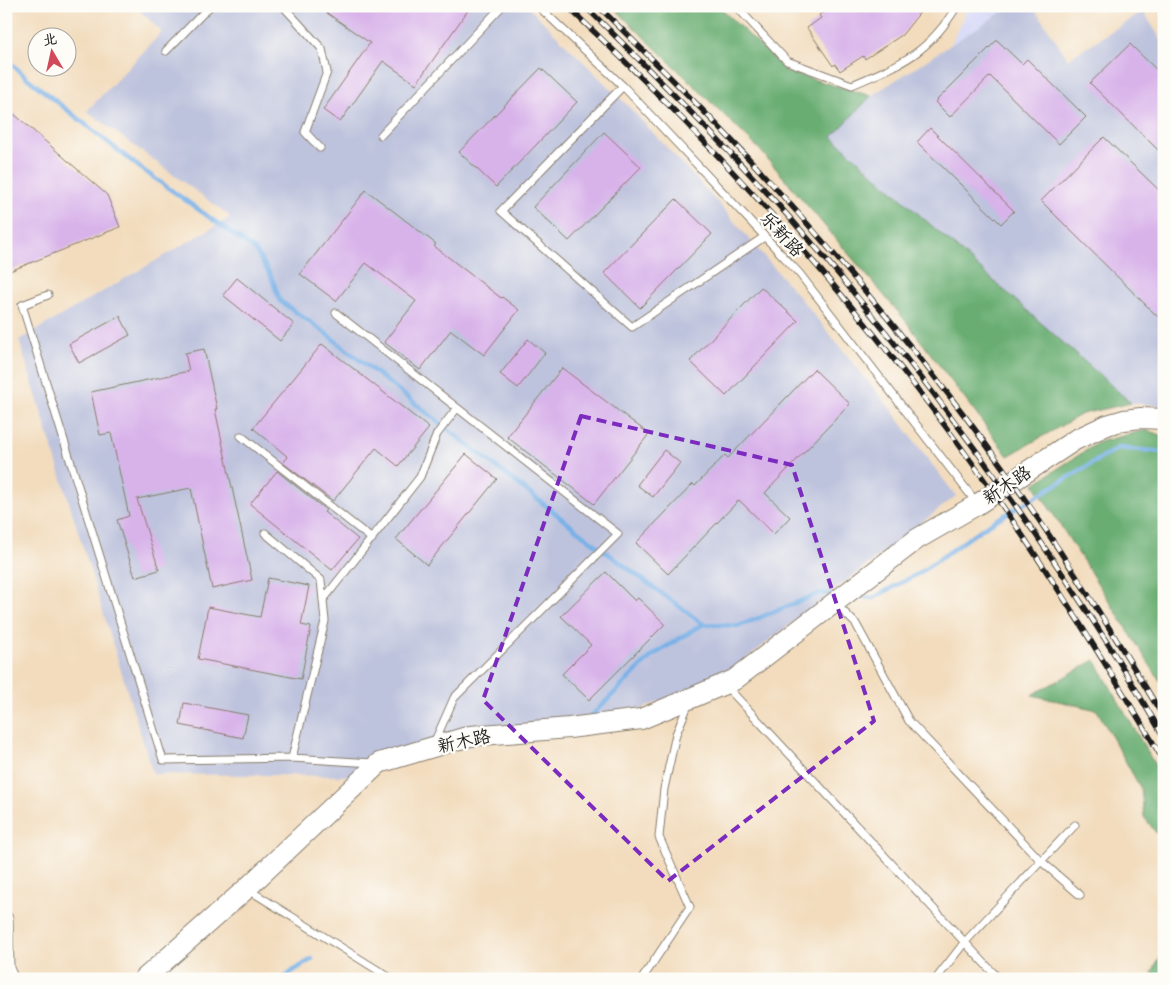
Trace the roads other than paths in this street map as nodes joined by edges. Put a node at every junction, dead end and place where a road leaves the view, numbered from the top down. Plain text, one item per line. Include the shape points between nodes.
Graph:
1 (210, 6) edge
2 (283, 6) edge
3 (502, 6) edge
4 (538, 6) edge
5 (736, 6) edge
6 (957, 6) edge
7 (166, 52) dead end
8 (623, 86) junction
9 (381, 135) dead end
10 (320, 148) dead end
11 (764, 237) junction
12 (48, 294) dead end
13 (336, 314) dead end
14 (457, 408) junction
15 (1164, 419) edge
16 (241, 436) dead end
17 (978, 504) junction
18 (265, 533) dead end
19 (372, 539) junction
20 (323, 600) junction
21 (834, 602) junction
22 (724, 684) junction
23 (692, 697) junction
24 (432, 748) junction
25 (292, 758) junction
26 (379, 763) junction
27 (1075, 825) dead end
28 (1041, 861) junction
29 (246, 889) junction
30 (1080, 895) dead end
31 (6, 914) edge
32 (964, 943) junction
33 (15, 979) edge
34 (144, 979) edge
35 (392, 979) edge
36 (642, 979) edge
37 (936, 979) edge
38 (999, 979) edge

1 - 7 lane
2 - 10 lane via 322,49 327,72 305,132
3 - 9 lane
4 - 8 lane, 乐新路
5 - 6 lane via 788,61 852,85 914,55 939,32
8 - 11 lane, 乐新路
8 - 11 lane via 501,211 632,327
11 - 17 lane, 乐新路 via 798,273
12 - 25 lane via 22,306 163,760
13 - 14 lane
14 - 19 lane via 437,434 420,477
14 - 24 lane via 618,534 454,698
15 - 17 street, 新木路 via 1124,420 1091,431
16 - 19 lane
17 - 21 street, 新木路 via 917,539
18 - 20 lane via 321,580
19 - 20 lane
20 - 25 lane via 325,621
21 - 22 street, 新木路 via 734,680
21 - 28 lane via 856,624 909,720
22 - 23 street, 新木路
22 - 32 lane
23 - 24 street, 新木路 via 641,719 470,736
23 - 36 lane via 676,734 664,789 659,837 690,907
24 - 26 street, 新木路
25 - 26 lane
26 - 29 street, 新木路
27 - 28 lane
28 - 30 lane
28 - 32 lane
29 - 34 street, 新木路
29 - 35 lane
31 - 33 lane via 9,918 10,968
32 - 37 lane
32 - 38 lane

